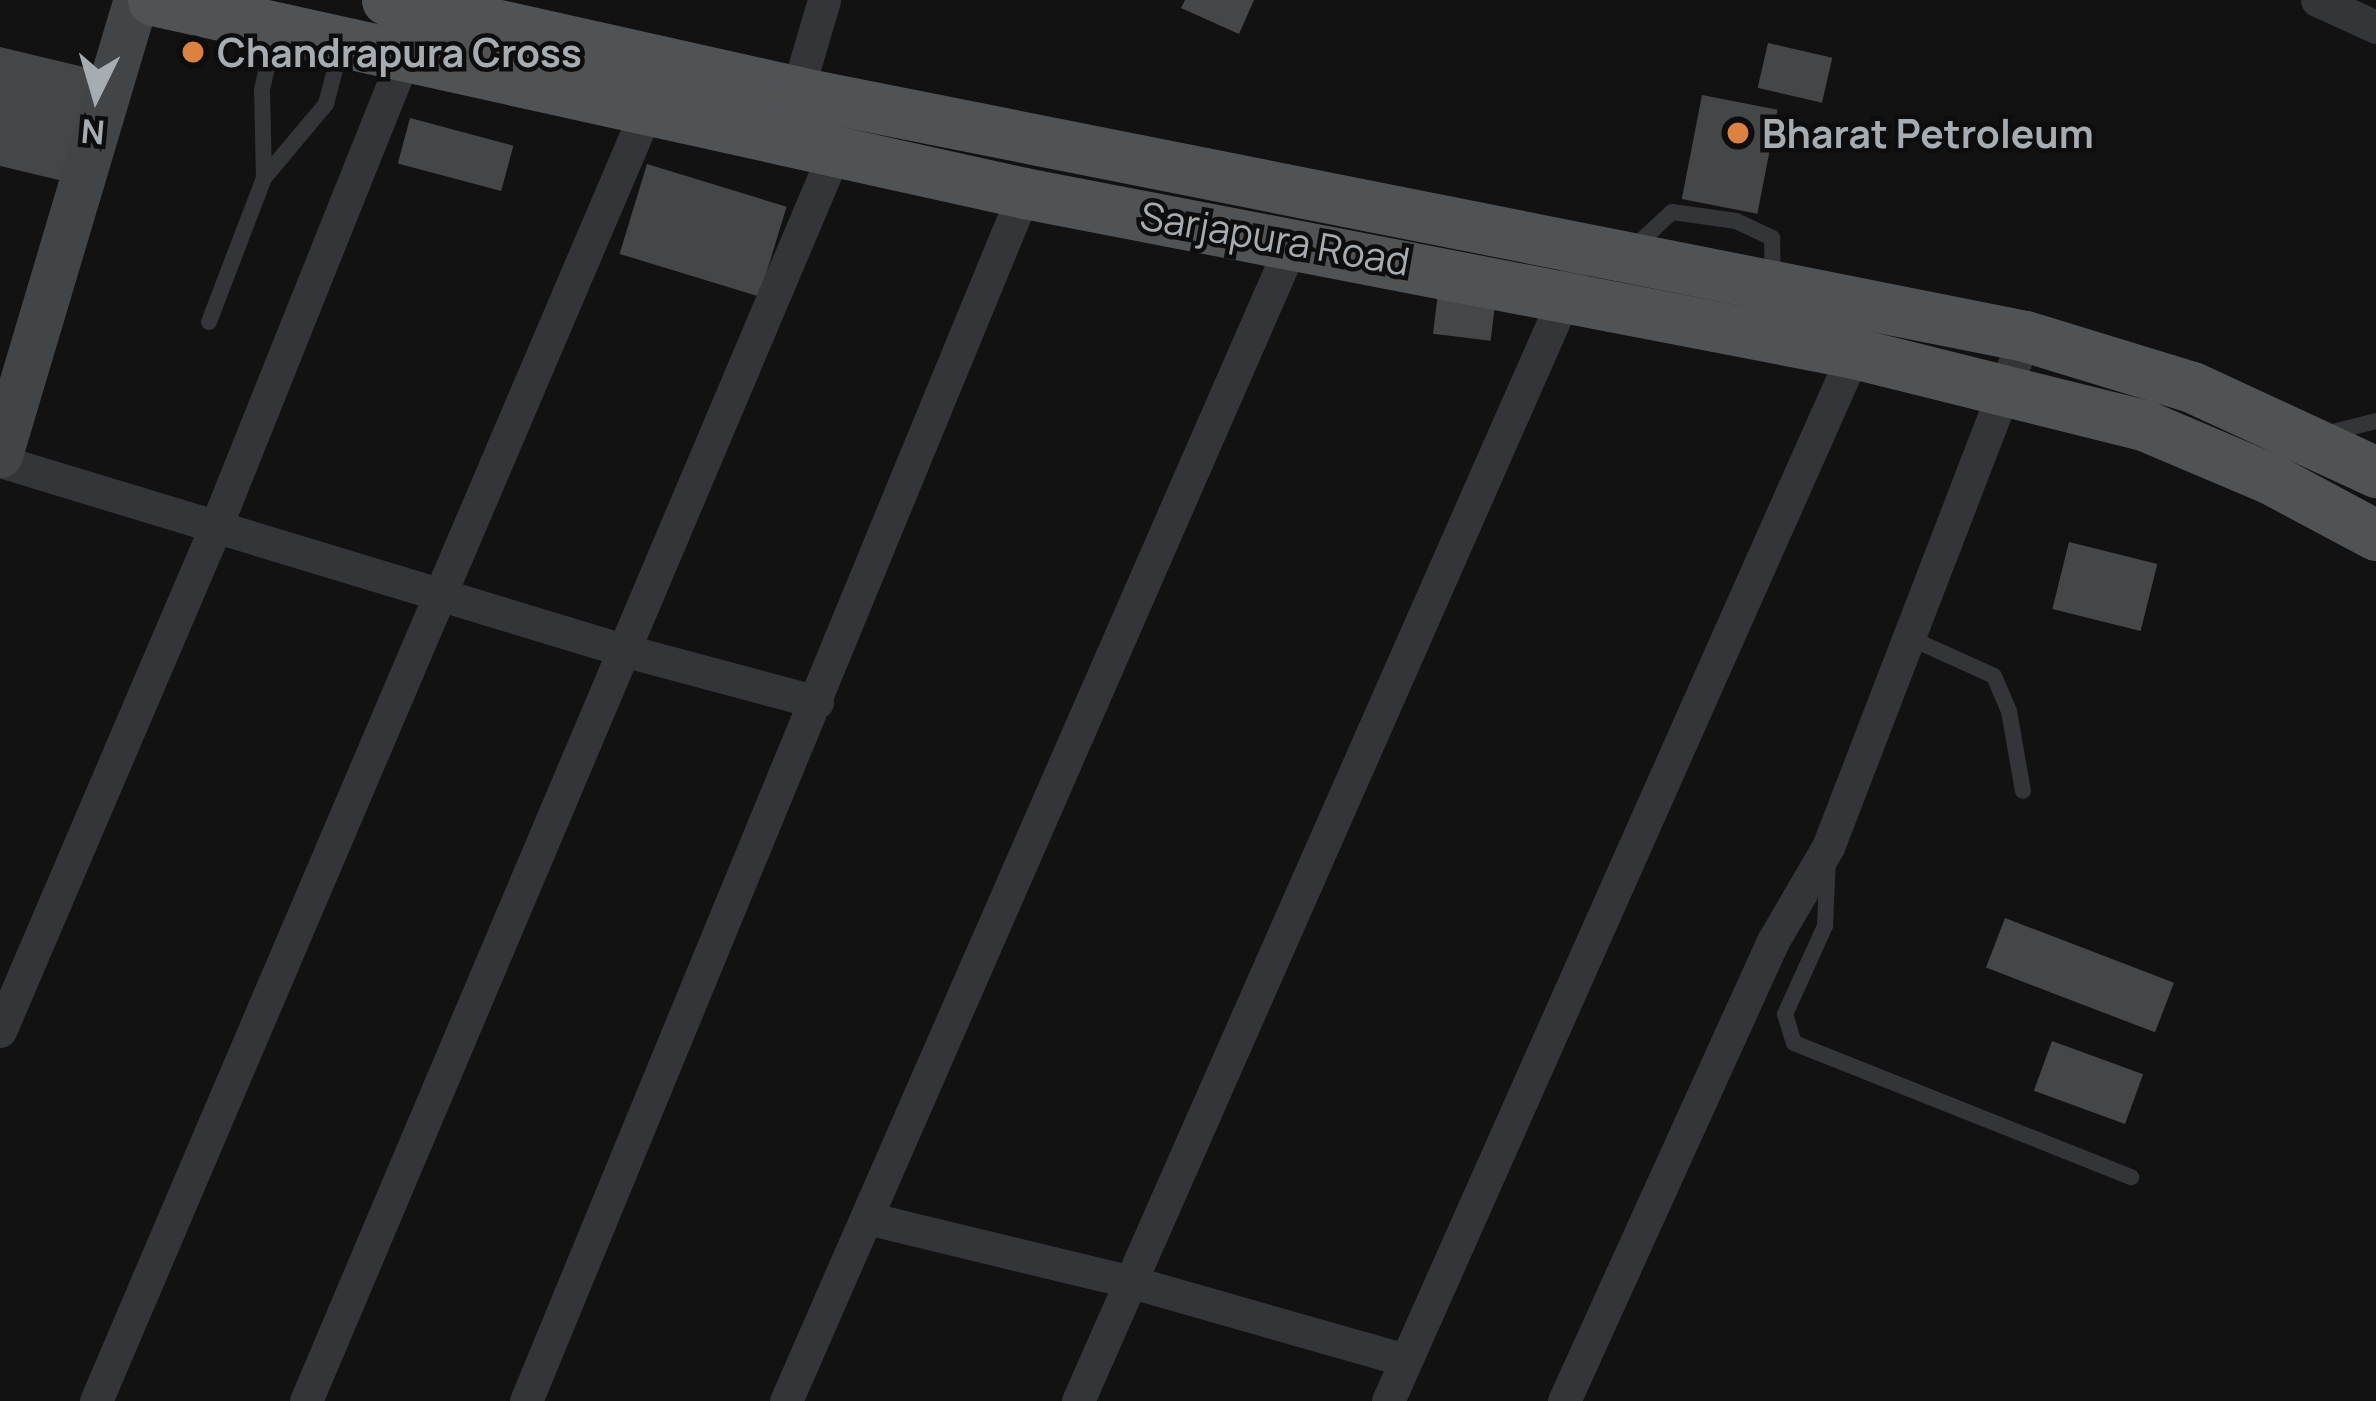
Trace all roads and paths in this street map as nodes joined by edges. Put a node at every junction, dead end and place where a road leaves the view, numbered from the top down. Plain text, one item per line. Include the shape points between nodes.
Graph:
1 (136, 0) edge
2 (153, 0) edge
3 (387, 0) edge
4 (824, 0) edge
5 (2317, 0) edge
6 (2376, 27) edge
7 (275, 29) junction
8 (342, 44) junction
9 (404, 57) junction
10 (797, 92) junction
11 (647, 110) junction
12 (835, 151) junction
13 (264, 178) junction
14 (1024, 193) junction
15 (1293, 241) junction
16 (1592, 265) junction
17 (209, 322) dead end
18 (2025, 336) junction
19 (1855, 352) junction
20 (2002, 389) junction
21 (2376, 421) edge
22 (2310, 439) junction
23 (0, 458) edge
24 (2376, 472) edge
25 (216, 526) junction
26 (2376, 535) edge
27 (437, 593) junction
28 (1908, 637) junction
29 (622, 650) junction
30 (817, 702) junction
31 (2023, 791) dead end
32 (1828, 848) junction
33 (0, 1031) edge
34 (2131, 1177) dead end
35 (867, 1218) junction
36 (1128, 1281) junction
37 (1405, 1360) junction
38 (96, 1401) edge
39 (306, 1401) edge
40 (526, 1401) edge
41 (786, 1401) edge
42 (1078, 1401) edge
43 (1388, 1401) edge
44 (1564, 1401) edge

1 - 23 street via 19,367
2 - 7 main road, Sarjapura Road
3 - 10 main road, Sarjapura Road
4 - 10 street
5 - 6 street
7 - 8 main road, Sarjapura Road
7 - 13 lane via 262,90
8 - 9 main road, Sarjapura Road
8 - 13 lane via 326,104
9 - 11 main road, Sarjapura Road
9 - 25 street
10 - 16 main road, Sarjapura Road
11 - 12 main road, Sarjapura Road
11 - 27 street
12 - 14 main road, Sarjapura Road
12 - 29 street
13 - 17 lane
14 - 15 main road, Sarjapura Road
14 - 30 street
15 - 16 main road, Sarjapura Road
15 - 35 street
16 - 18 main road, Sarjapura Road via 1773,285
16 - 19 main road, Sarjapura Road
16 - 36 street
18 - 20 street
18 - 22 main road, Sarjapura Road via 2192,387
19 - 20 main road, Sarjapura Road
19 - 37 street
20 - 26 main road, Sarjapura Road via 2146,426
20 - 28 street
21 - 22 lane
22 - 24 main road, Sarjapura Road
23 - 25 street
25 - 27 street
25 - 33 street
27 - 29 street
27 - 38 street
28 - 31 lane via 1994,676
28 - 32 street
29 - 30 street
29 - 39 street
30 - 40 street
32 - 34 lane via 1825,926 1785,1013 1794,1043
32 - 44 street via 1773,941
35 - 36 street
35 - 41 street
36 - 37 street
36 - 42 street
37 - 43 street

